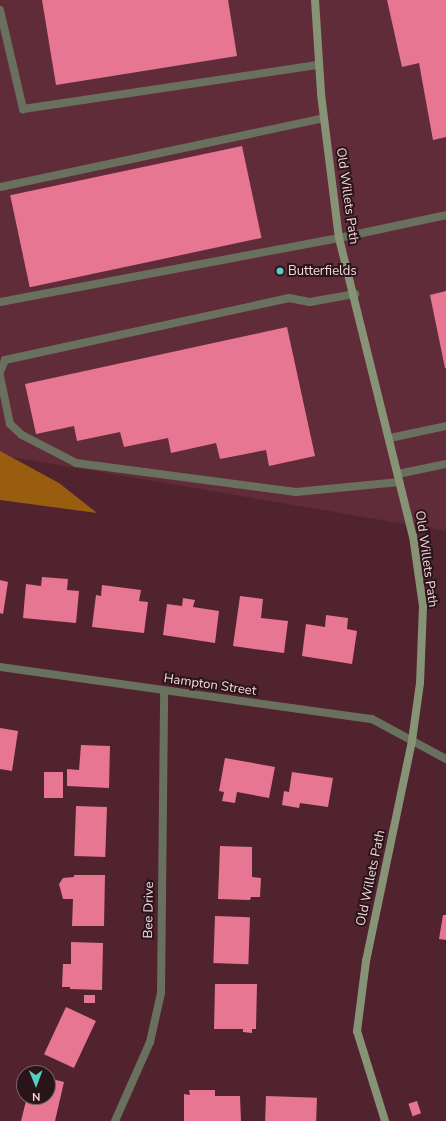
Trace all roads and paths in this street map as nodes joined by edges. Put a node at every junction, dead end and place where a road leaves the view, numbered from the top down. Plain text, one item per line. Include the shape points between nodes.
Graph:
1 (315, 0) edge
2 (0, 10) edge
3 (319, 65) junction
4 (324, 118) junction
5 (0, 187) edge
6 (446, 215) edge
7 (340, 238) junction
8 (355, 294) junction
9 (0, 302) edge
10 (0, 372) edge
11 (0, 376) edge
12 (446, 426) edge
13 (390, 438) junction
14 (446, 464) edge
15 (399, 478) junction
16 (0, 667) edge
17 (164, 691) junction
18 (412, 741) junction
19 (446, 759) edge
20 (115, 1121) edge
21 (385, 1121) edge

1 - 3 main road, Old Willets Path
2 - 3 street via 23,109
3 - 4 main road, Old Willets Path
4 - 5 street
4 - 7 main road, Old Willets Path
6 - 7 street
7 - 8 main road, Old Willets Path
7 - 9 street
8 - 10 street via 310,302 289,298 13,358 5,360
8 - 13 main road, Old Willets Path
11 - 15 street via 10,424 22,435 76,463 296,492
12 - 13 street
13 - 15 main road, Old Willets Path
14 - 15 street
15 - 18 main road, Old Willets Path via 414,536 423,606 420,683
16 - 17 street, Hampton Street
17 - 18 street, Hampton Street via 372,719
17 - 20 street, Bee Drive via 161,993 150,1042
18 - 19 street, Hampton Street
18 - 21 main road, Old Willets Path via 366,961 357,1031

